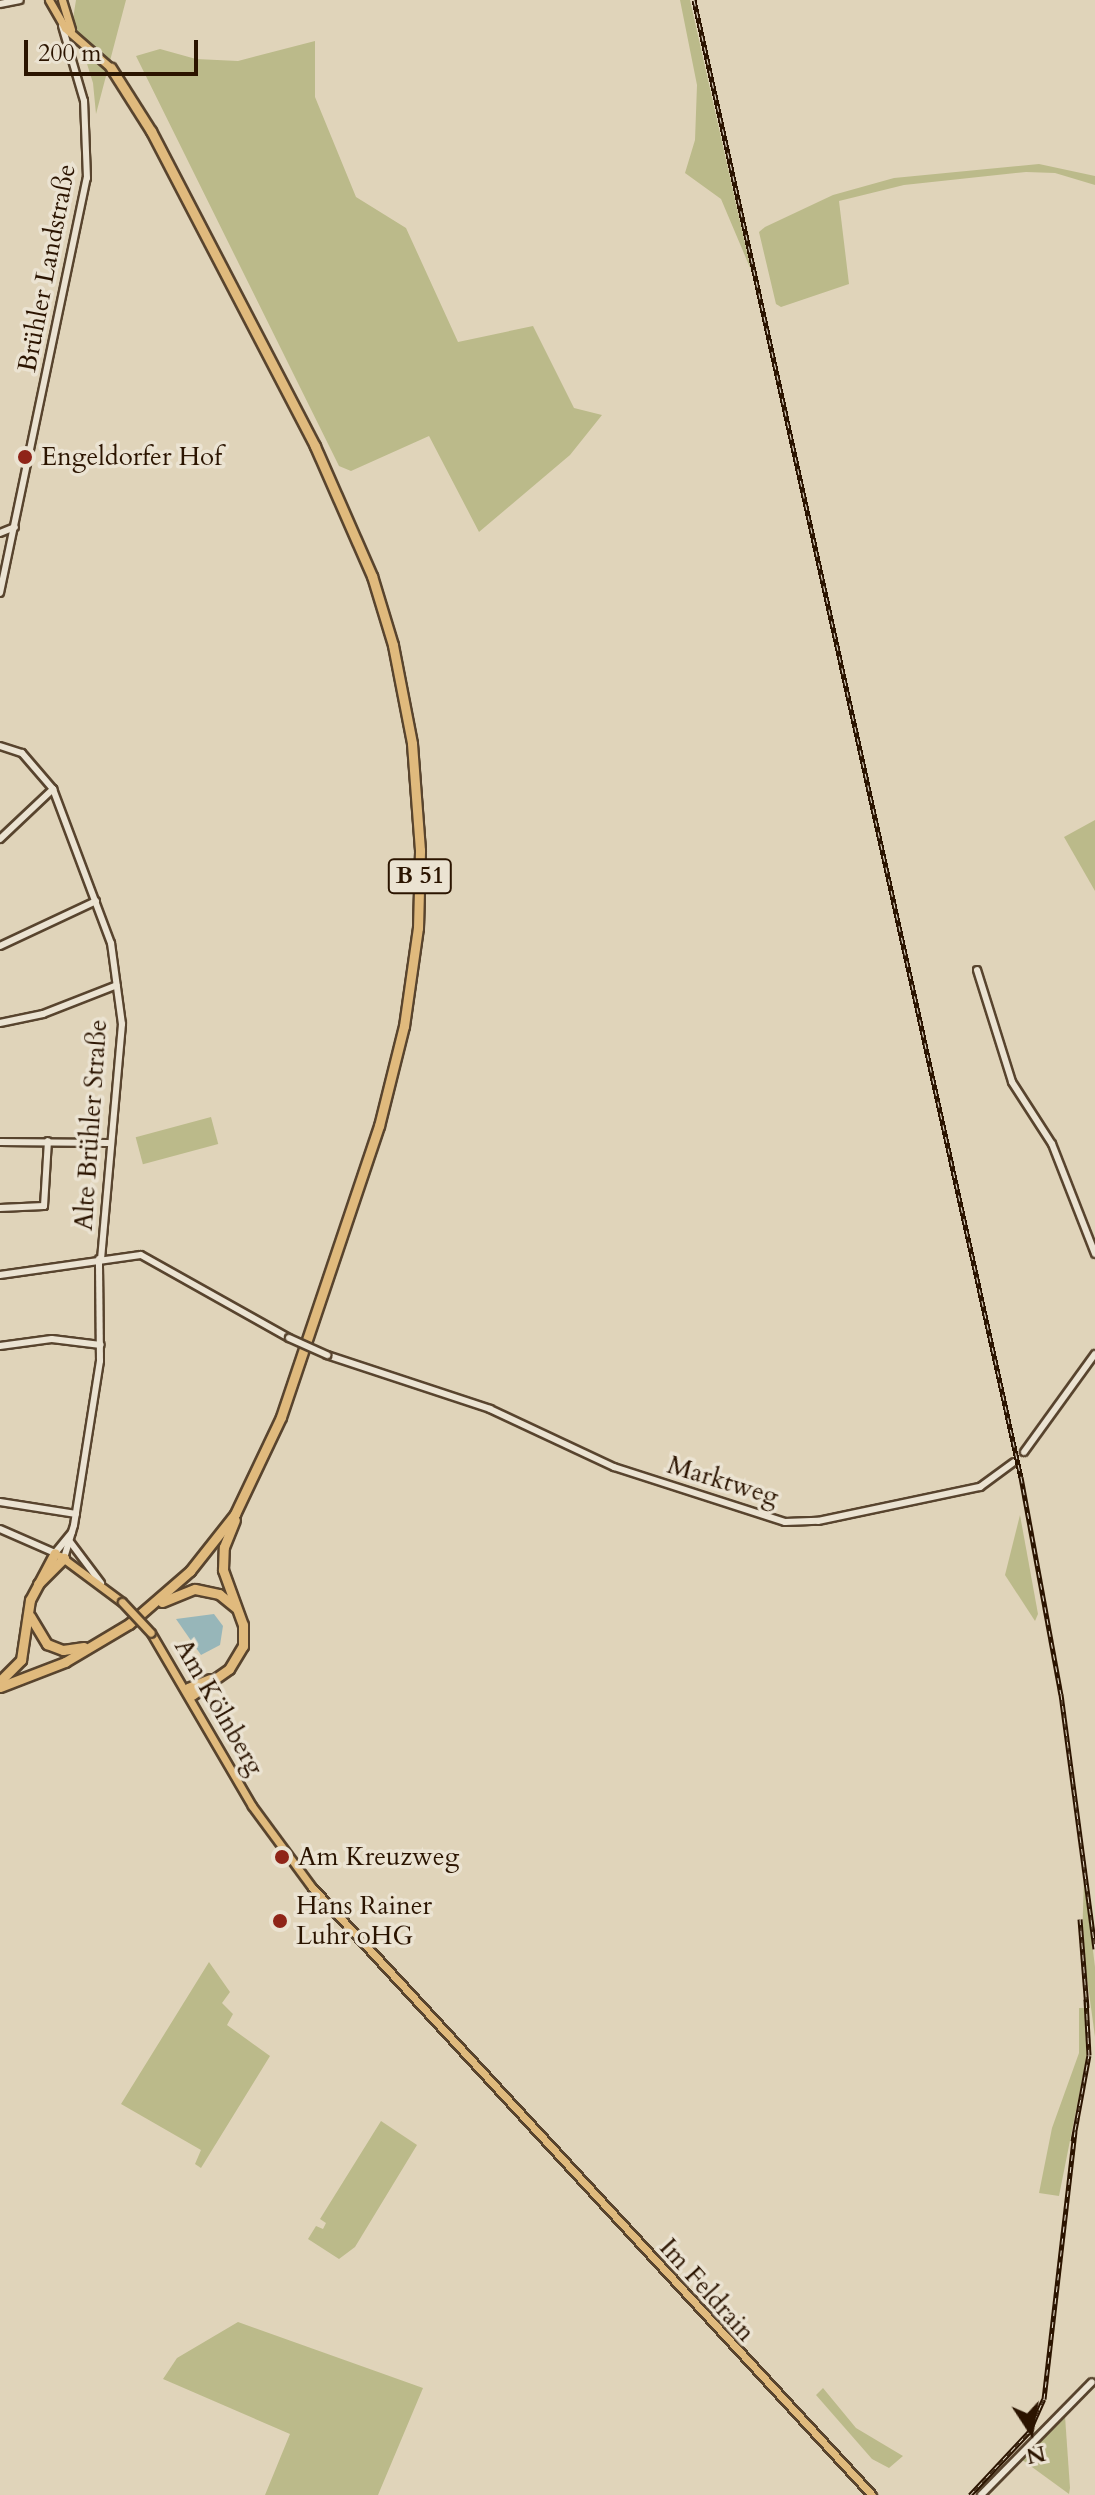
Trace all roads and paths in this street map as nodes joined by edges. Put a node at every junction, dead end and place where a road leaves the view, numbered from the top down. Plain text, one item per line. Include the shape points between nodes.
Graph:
1 (20, 0) edge
2 (49, 0) edge
3 (62, 0) edge
4 (0, 4) edge
5 (61, 23) junction
6 (74, 35) junction
7 (111, 68) joint
8 (15, 527) junction
9 (0, 533) edge
10 (0, 593) edge
11 (0, 746) edge
12 (53, 789) junction
13 (0, 839) edge
14 (96, 901) junction
15 (0, 946) edge
16 (977, 970) dead end
17 (117, 985) junction
18 (0, 1023) edge
19 (48, 1141) junction
20 (0, 1142) edge
21 (108, 1143) junction
22 (0, 1208) edge
23 (1095, 1254) edge
24 (100, 1259) junction
25 (0, 1275) edge
26 (101, 1345) junction
27 (0, 1346) edge
28 (1095, 1354) edge
29 (1024, 1452) dead end
30 (1014, 1462) dead end
31 (241, 1501) junction
32 (0, 1502) edge
33 (76, 1514) junction
34 (0, 1529) edge
35 (72, 1532) junction
36 (71, 1543) junction
37 (60, 1555) junction
38 (101, 1583) junction
39 (28, 1609) junction
40 (148, 1609) junction
41 (237, 1609) junction
42 (108, 1638) junction
43 (0, 1681) edge
44 (0, 1687) edge
45 (190, 1692) junction
46 (516, 2110) joint
47 (1092, 2382) dead end
48 (872, 2495) edge
49 (981, 2495) edge

1 - 4 street
2 - 5 main road, Brühler Landstraße / B 51
3 - 6 main road
5 - 6 main road, B 51
5 - 8 street, Brühler Landstraße via 82,86 88,160
6 - 7 main road, B 51
7 - 31 highway, B 51 via 151,131 349,517 385,617 409,724 420,835 416,952 393,1080 286,1404
8 - 9 street
8 - 10 street, Brühler Landstraße
11 - 12 street, Alte Brühler Straße via 22,753
12 - 13 street
12 - 14 street, Alte Brühler Straße
14 - 15 street
14 - 17 street, Alte Brühler Straße
16 - 23 street via 1012,1082 1052,1144
17 - 18 street via 43,1014
17 - 21 street, Alte Brühler Straße via 122,1024
19 - 20 street
19 - 21 street
19 - 22 street via 44,1206
21 - 24 street, Alte Brühler Straße
24 - 25 street, Marktweg
24 - 26 street, Alte Brühler Straße
24 - 30 street, Marktweg, bridge via 141,1255 327,1355 490,1409 614,1467 785,1522 818,1521 980,1487
26 - 27 street via 52,1339
26 - 33 street, Alte Brühler Straße
28 - 29 street
31 - 40 highway, B 51 via 206,1552
31 - 41 highway via 223,1562
32 - 33 street
33 - 35 street, Alte Brühler Straße
34 - 37 street, Am Kölnberg
35 - 36 street, Alte Brühler Straße
35 - 37 street, Alte Brühler Straße
36 - 37 street, Alte Brühler Straße
36 - 38 street
37 - 38 main road, Am Kölnberg
37 - 39 highway via 36,1586
38 - 45 main road, Am Kölnberg, bridge via 151,1633
39 - 42 highway via 39,1637 58,1649 76,1650
39 - 43 highway via 24,1653
40 - 41 highway via 195,1589 219,1594
40 - 42 highway, B 51
41 - 45 highway via 243,1646 221,1675
42 - 44 highway, B 51 via 65,1662
45 - 46 main road, Am Kölnberg via 273,1837 311,1886
46 - 48 main road, Im Feldrain
47 - 49 street

